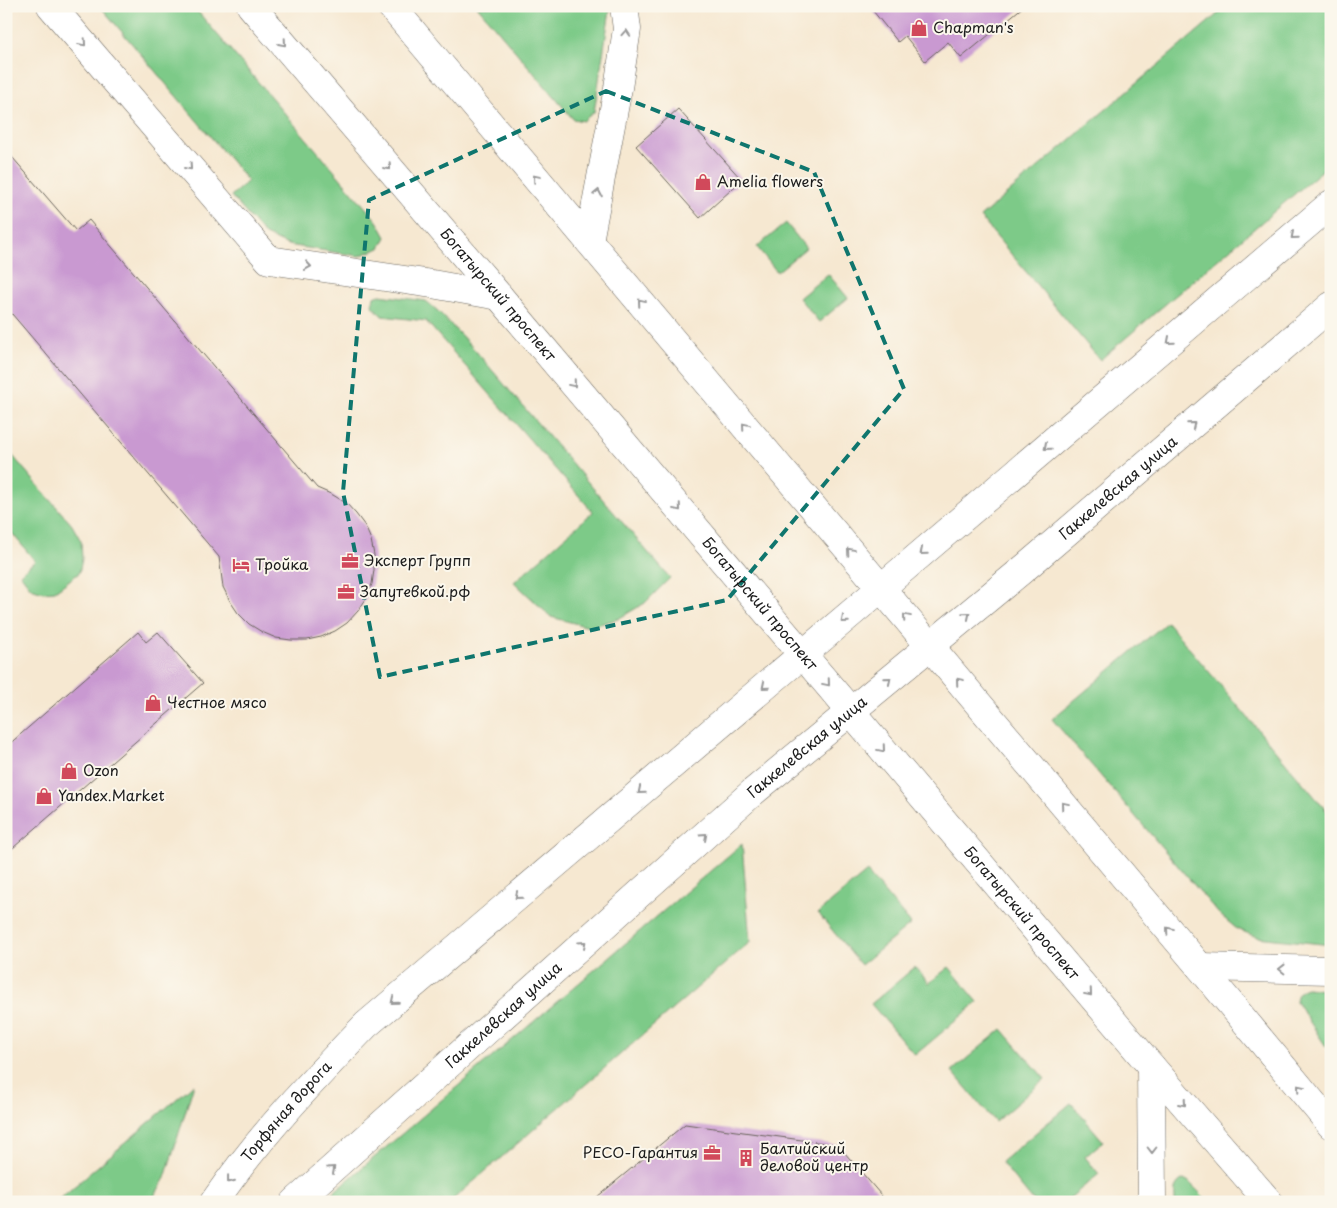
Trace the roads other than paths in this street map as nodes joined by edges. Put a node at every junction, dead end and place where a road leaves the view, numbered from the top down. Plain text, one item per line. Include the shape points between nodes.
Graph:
1 (51, 6) edge
2 (251, 6) edge
3 (392, 6) edge
4 (624, 6) edge
5 (1331, 204) edge
6 (589, 241) junction
7 (499, 296) junction
8 (1331, 306) edge
9 (881, 588) junction
10 (930, 646) junction
11 (803, 655) junction
12 (851, 712) junction
13 (1200, 967) junction
14 (1331, 970) edge
15 (1151, 1066) junction
16 (1331, 1125) edge
17 (214, 1202) edge
18 (295, 1202) edge
19 (1152, 1202) edge
20 (1269, 1202) edge

1 -> 7 main road via 269,260
2 -> 7 main road, Богатырский проспект
6 -> 3 main road
6 -> 4 main road via 627,29
5 -> 9 main road
9 -> 6 main road
7 -> 11 main road, Богатырский проспект
10 -> 8 main road, Гаккелевская улица
10 -> 9 main road
9 -> 11 main road
12 -> 10 main road, Гаккелевская улица
13 -> 10 main road
11 -> 12 main road, Богатырский проспект
11 -> 17 main road, Торфяная дорога via 366,1025 302,1092
12 -> 15 main road, Богатырский проспект
18 -> 12 main road, Гаккелевская улица via 746,799
14 -> 13 main road
16 -> 13 main road
15 -> 19 main road
15 -> 20 main road, Богатырский проспект

